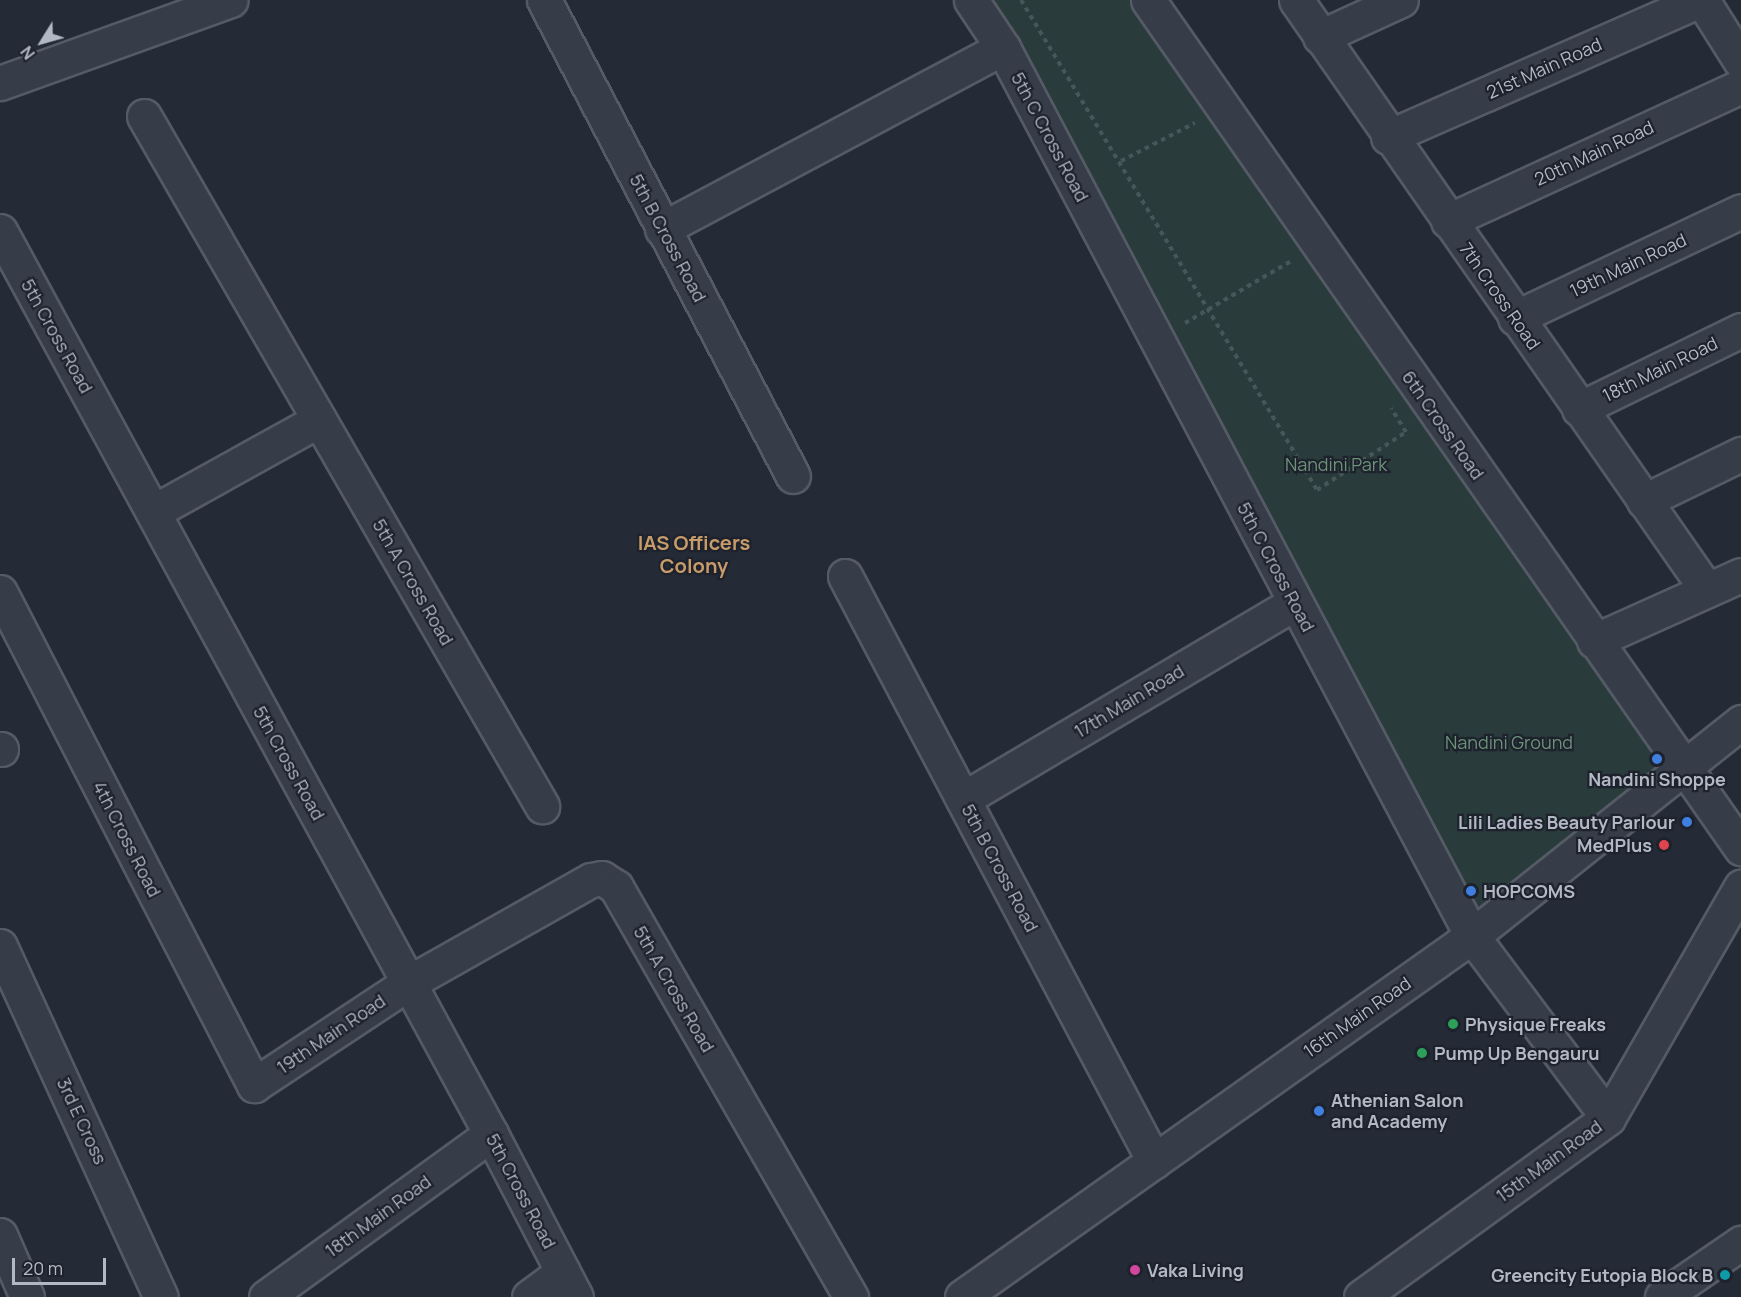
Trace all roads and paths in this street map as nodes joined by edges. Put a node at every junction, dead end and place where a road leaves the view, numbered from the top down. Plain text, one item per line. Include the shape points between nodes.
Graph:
1 (230, 0) edge
2 (544, 0) edge
3 (971, 0) edge
4 (1021, 0) edge
5 (1148, 0) edge
6 (1296, 0) edge
7 (1401, 0) edge
8 (1701, 0) edge
9 (1320, 36) junction
10 (1003, 48) junction
11 (1741, 62) edge
12 (0, 83) edge
13 (1741, 86) edge
14 (1192, 112) dead end
15 (144, 116) dead end
16 (1198, 122) junction
17 (1204, 131) dead end
18 (1388, 136) junction
19 (1121, 161) junction
20 (1741, 211) edge
21 (1448, 221) junction
22 (662, 229) junction
23 (0, 231) edge
24 (1288, 250) dead end
25 (1294, 260) junction
26 (1300, 269) dead end
27 (1209, 309) junction
28 (1515, 318) junction
29 (1741, 330) edge
30 (1387, 403) dead end
31 (1579, 409) junction
32 (319, 420) junction
33 (1741, 454) edge
34 (793, 476) dead end
35 (1644, 501) junction
36 (153, 512) junction
37 (1741, 575) edge
38 (845, 576) dead end
39 (1707, 590) junction
40 (0, 592) edge
41 (1295, 603) junction
42 (1594, 641) junction
43 (1741, 722) edge
44 (1683, 770) junction
45 (963, 799) junction
46 (542, 806) dead end
47 (1741, 848) edge
48 (1741, 887) edge
49 (1472, 936) junction
50 (0, 946) edge
51 (408, 983) junction
52 (254, 1085) joint
53 (1608, 1118) junction
54 (491, 1134) junction
55 (1154, 1161) junction
56 (0, 1235) edge
57 (1741, 1243) edge
58 (569, 1284) edge
59 (27, 1297) edge
60 (161, 1297) edge
61 (266, 1297) edge
62 (529, 1297) edge
63 (851, 1297) edge
64 (962, 1297) edge
65 (1361, 1297) edge
66 (1662, 1297) edge

1 - 12 street
2 - 22 street, 5th B Cross Road
3 - 10 street, 5th C Cross Road
4 - 19 path
5 - 42 street, 6th Cross Road
6 - 9 street, 7th Cross Road
7 - 9 street
8 - 11 street
8 - 18 street, 21st Main Road
9 - 18 street, 7th Cross Road
10 - 22 street
10 - 41 street, 5th C Cross Road
13 - 21 street, 20th Main Road
14 - 16 path
15 - 32 street, 5th A Cross Road
16 - 17 path
16 - 19 path
18 - 21 street, 7th Cross Road
19 - 27 path
20 - 28 street, 19th Main Road
21 - 28 street, 7th Cross Road
22 - 34 street, 5th B Cross Road
23 - 36 street, 5th Cross Road
24 - 25 path
25 - 26 path
25 - 27 path
27 - 30 path via 1317,490 1406,432
28 - 31 street, 7th Cross Road
29 - 31 street, 18th Main Road
31 - 35 street, 7th Cross Road
32 - 36 street
32 - 46 street, 5th A Cross Road
33 - 35 street
35 - 39 street, 7th Cross Road
36 - 51 street, 5th Cross Road
37 - 39 street
38 - 45 street, 5th B Cross Road
39 - 42 street
40 - 52 street, 4th Cross Road
41 - 45 street, 17th Main Road
41 - 49 street, 5th C Cross Road
42 - 44 street, 6th Cross Road
43 - 44 street, 16th Main Road
44 - 47 street, 6th Cross Road
44 - 49 street, 16th Main Road
45 - 55 street, 5th B Cross Road
48 - 53 street, 15th Main Road
49 - 53 street, 5th C Cross Road
49 - 55 street, 16th Main Road
50 - 60 street, 3rd E Cross
51 - 52 street, 19th Main Road
51 - 54 street, 5th Cross Road
51 - 63 street, 5th A Cross Road via 591,880 608,880 622,897
53 - 65 street, 15th Main Road
54 - 58 street, 5th Cross Road
54 - 61 street, 18th Main Road
55 - 64 street, 16th Main Road
56 - 59 street
57 - 66 street
58 - 62 street

